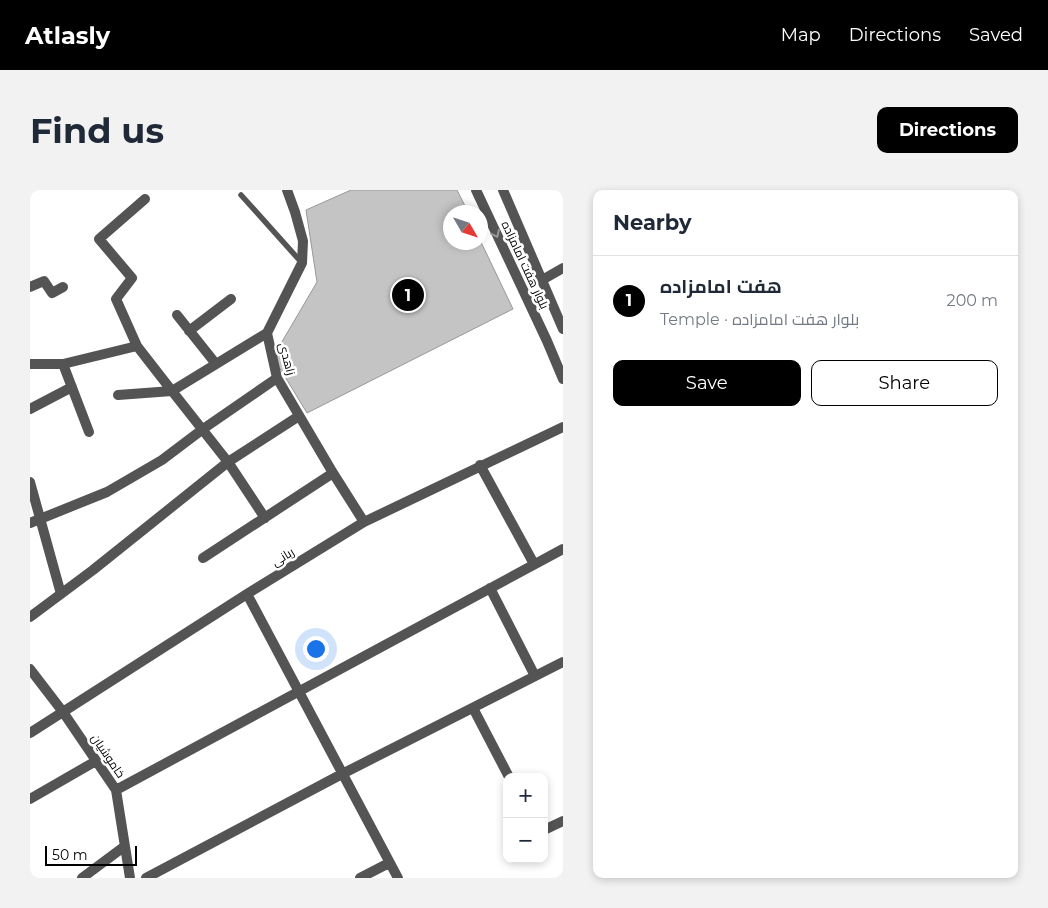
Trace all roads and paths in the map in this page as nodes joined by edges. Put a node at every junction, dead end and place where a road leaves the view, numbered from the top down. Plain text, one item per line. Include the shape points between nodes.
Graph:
1 (287, 190) edge
2 (476, 190) edge
3 (503, 190) edge
4 (241, 196) dead end
5 (145, 199) dead end
6 (302, 263) junction
7 (563, 268) edge
8 (542, 280) junction
9 (30, 287) edge
10 (63, 287) dead end
11 (231, 299) dead end
12 (177, 315) dead end
13 (563, 329) edge
14 (189, 331) junction
15 (267, 333) junction
16 (137, 346) junction
17 (30, 364) edge
18 (63, 364) junction
19 (216, 364) junction
20 (277, 378) junction
21 (563, 379) edge
22 (72, 387) junction
23 (172, 391) junction
24 (118, 395) dead end
25 (30, 410) edge
26 (299, 416) junction
27 (563, 427) edge
28 (203, 429) junction
29 (89, 432) dead end
30 (228, 462) junction
31 (480, 465) junction
32 (333, 473) junction
33 (30, 482) edge
34 (265, 518) junction
35 (41, 520) junction
36 (364, 522) junction
37 (30, 523) edge
38 (563, 549) edge
39 (203, 558) dead end
40 (534, 564) junction
41 (490, 588) junction
42 (61, 594) junction
43 (247, 594) junction
44 (30, 617) edge
45 (563, 662) edge
46 (30, 669) edge
47 (535, 676) junction
48 (299, 692) junction
49 (473, 708) junction
50 (63, 712) junction
51 (30, 733) edge
52 (96, 761) junction
53 (507, 773) edge
54 (342, 774) junction
55 (116, 790) junction
56 (30, 799) edge
57 (563, 821) edge
58 (548, 828) edge
59 (125, 846) junction
60 (389, 863) junction
61 (82, 878) edge
62 (130, 878) edge
63 (146, 878) edge
64 (360, 878) edge
65 (398, 878) edge

1 - 6 street, زاهدی via 303,241
2 -> 21 street, بلوار هفت امامزاده
3 - 8 street, بلوار هفت امامزاده
4 - 6 lane
5 - 16 street via 99,239 132,278 116,299
6 - 15 street, زاهدی
7 - 8 street
8 - 13 street, بلوار هفت امامزاده
9 - 10 street via 44,281 52,293
11 - 14 street
12 - 14 street
14 - 19 street
15 - 19 street
15 - 20 street, زاهدی
16 - 18 street
16 - 23 street
17 - 18 street
18 - 22 street
19 - 23 street
20 - 26 street, زاهدی
20 - 28 street
22 - 25 street
22 - 29 street
23 - 24 street
23 - 28 street
26 - 30 street
26 - 32 street, زاهدی
27 - 31 street, ربانی
28 - 30 street
28 - 35 street via 162,460 107,492
30 - 34 street
30 - 42 street
31 - 36 street, ربانی
31 - 40 street
32 - 34 street
32 - 36 street, زاهدی
33 - 35 street
34 - 39 street
35 - 37 street
35 - 42 street
36 - 43 street, ربانی
38 - 40 street
40 - 41 street
41 - 47 street
41 - 48 street
42 - 44 street
43 - 48 street
43 - 50 street, ربانی
45 - 47 street
46 - 50 street, خاموشیان
47 - 49 street
48 - 54 street
48 - 55 street
49 - 53 street
49 - 54 street
50 - 51 street, ربانی
50 - 52 street, خاموشیان
52 - 55 street, خاموشیان
52 - 56 street
54 - 60 street
54 - 63 street
55 - 59 street, خاموشیان
57 - 58 street
59 - 61 street
59 - 62 street, خاموشیان
60 - 64 street
60 - 65 street

